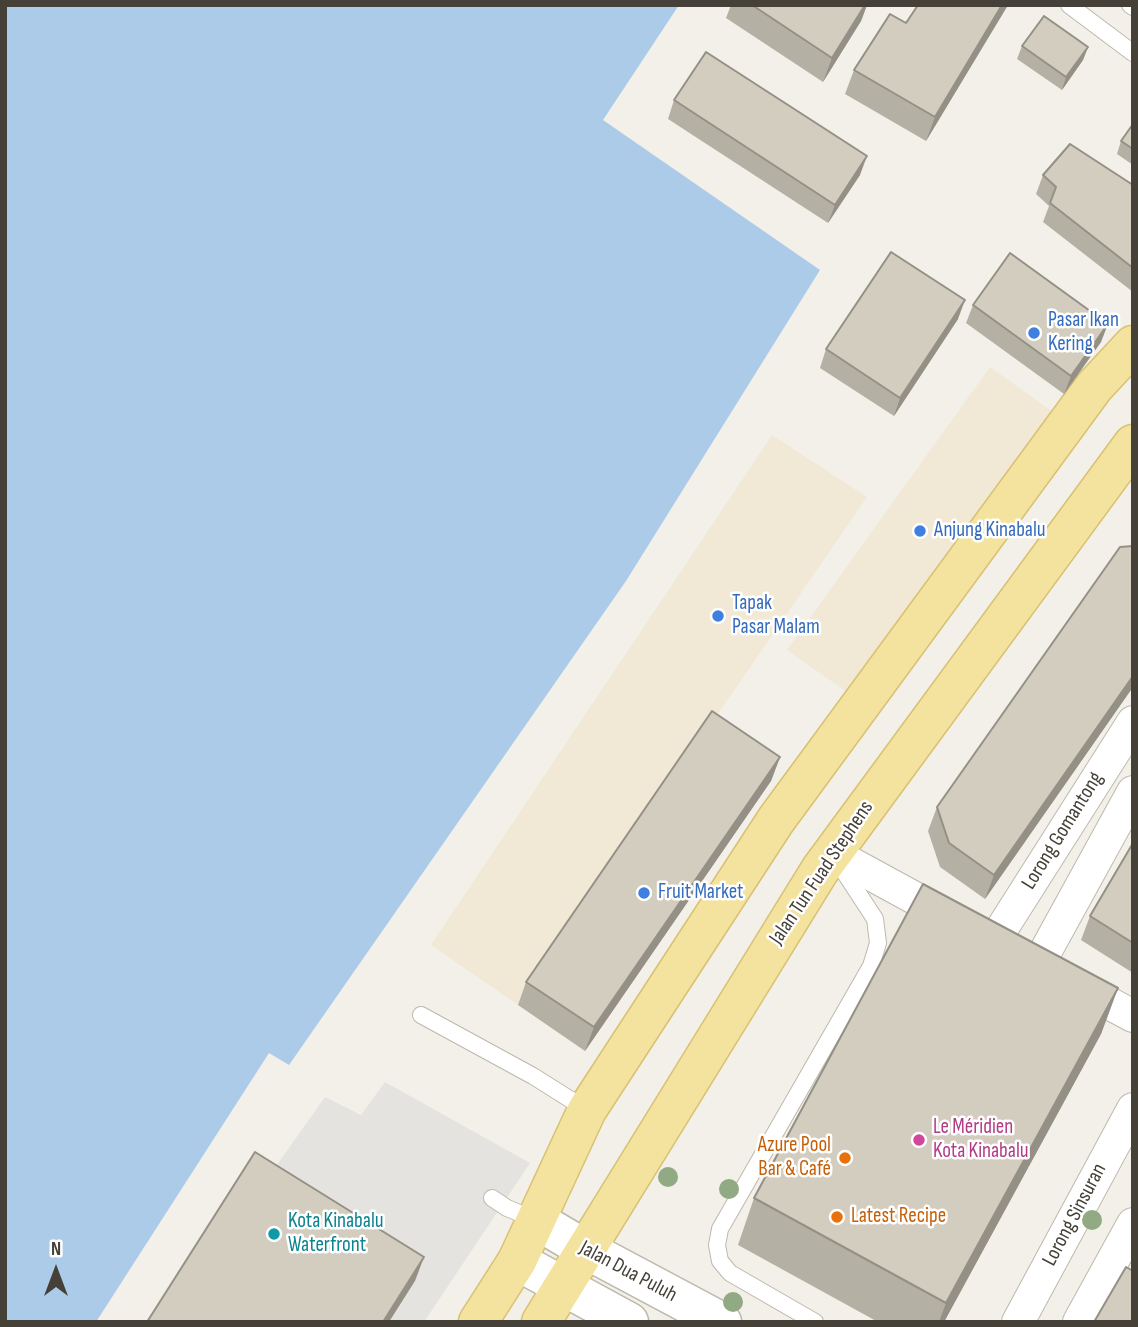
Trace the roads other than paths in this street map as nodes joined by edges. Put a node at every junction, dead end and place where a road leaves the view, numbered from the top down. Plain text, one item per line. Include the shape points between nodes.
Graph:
1 (1069, 5) edge
2 (1133, 53) edge
3 (1129, 349) edge
4 (1133, 444) edge
5 (1133, 722) edge
6 (1133, 792) edge
7 (832, 853) junction
8 (994, 941) junction
9 (1038, 965) junction
10 (421, 1015) dead end
11 (1133, 1016) edge
12 (1133, 1109) edge
13 (587, 1110) junction
14 (492, 1198) dead end
15 (536, 1220) junction
16 (1133, 1224) edge
17 (585, 1249) junction
18 (517, 1261) junction
19 (563, 1287) junction
20 (680, 1312) edge
21 (478, 1322) edge
22 (541, 1322) edge
23 (629, 1322) edge
24 (722, 1322) edge
25 (815, 1322) edge
26 (1018, 1322) edge
27 (1079, 1322) edge

1 - 2 lane
3 - 13 main road via 1094,387 776,820
3 - 15 main road via 1108,393 792,827
4 - 7 main road, Jalan Tun Fuad Stephens
5 - 8 street, Lorong Gomantong
6 - 9 street, Lorong Gomantong
7 - 8 street
7 - 17 main road, Jalan Tun Fuad Stephens
7 - 25 lane via 875,919 878,943 871,966 720,1229 717,1245 720,1261 730,1273
8 - 9 street
9 - 11 street
10 - 13 lane
12 - 26 street, Lorong Sinsuran
13 - 15 main road
14 - 15 lane
15 - 17 street, Jalan Dua Puluh
15 - 18 main road
16 - 27 street
17 - 19 main road, Jalan Tun Fuad Stephens
17 - 20 street, Jalan Dua Puluh
18 - 19 street, Jalan Dua Puluh
18 - 21 main road
19 - 22 main road, Jalan Tun Fuad Stephens
19 - 23 street, Jalan Dua Puluh
20 - 24 street, Jalan Dua Puluh

